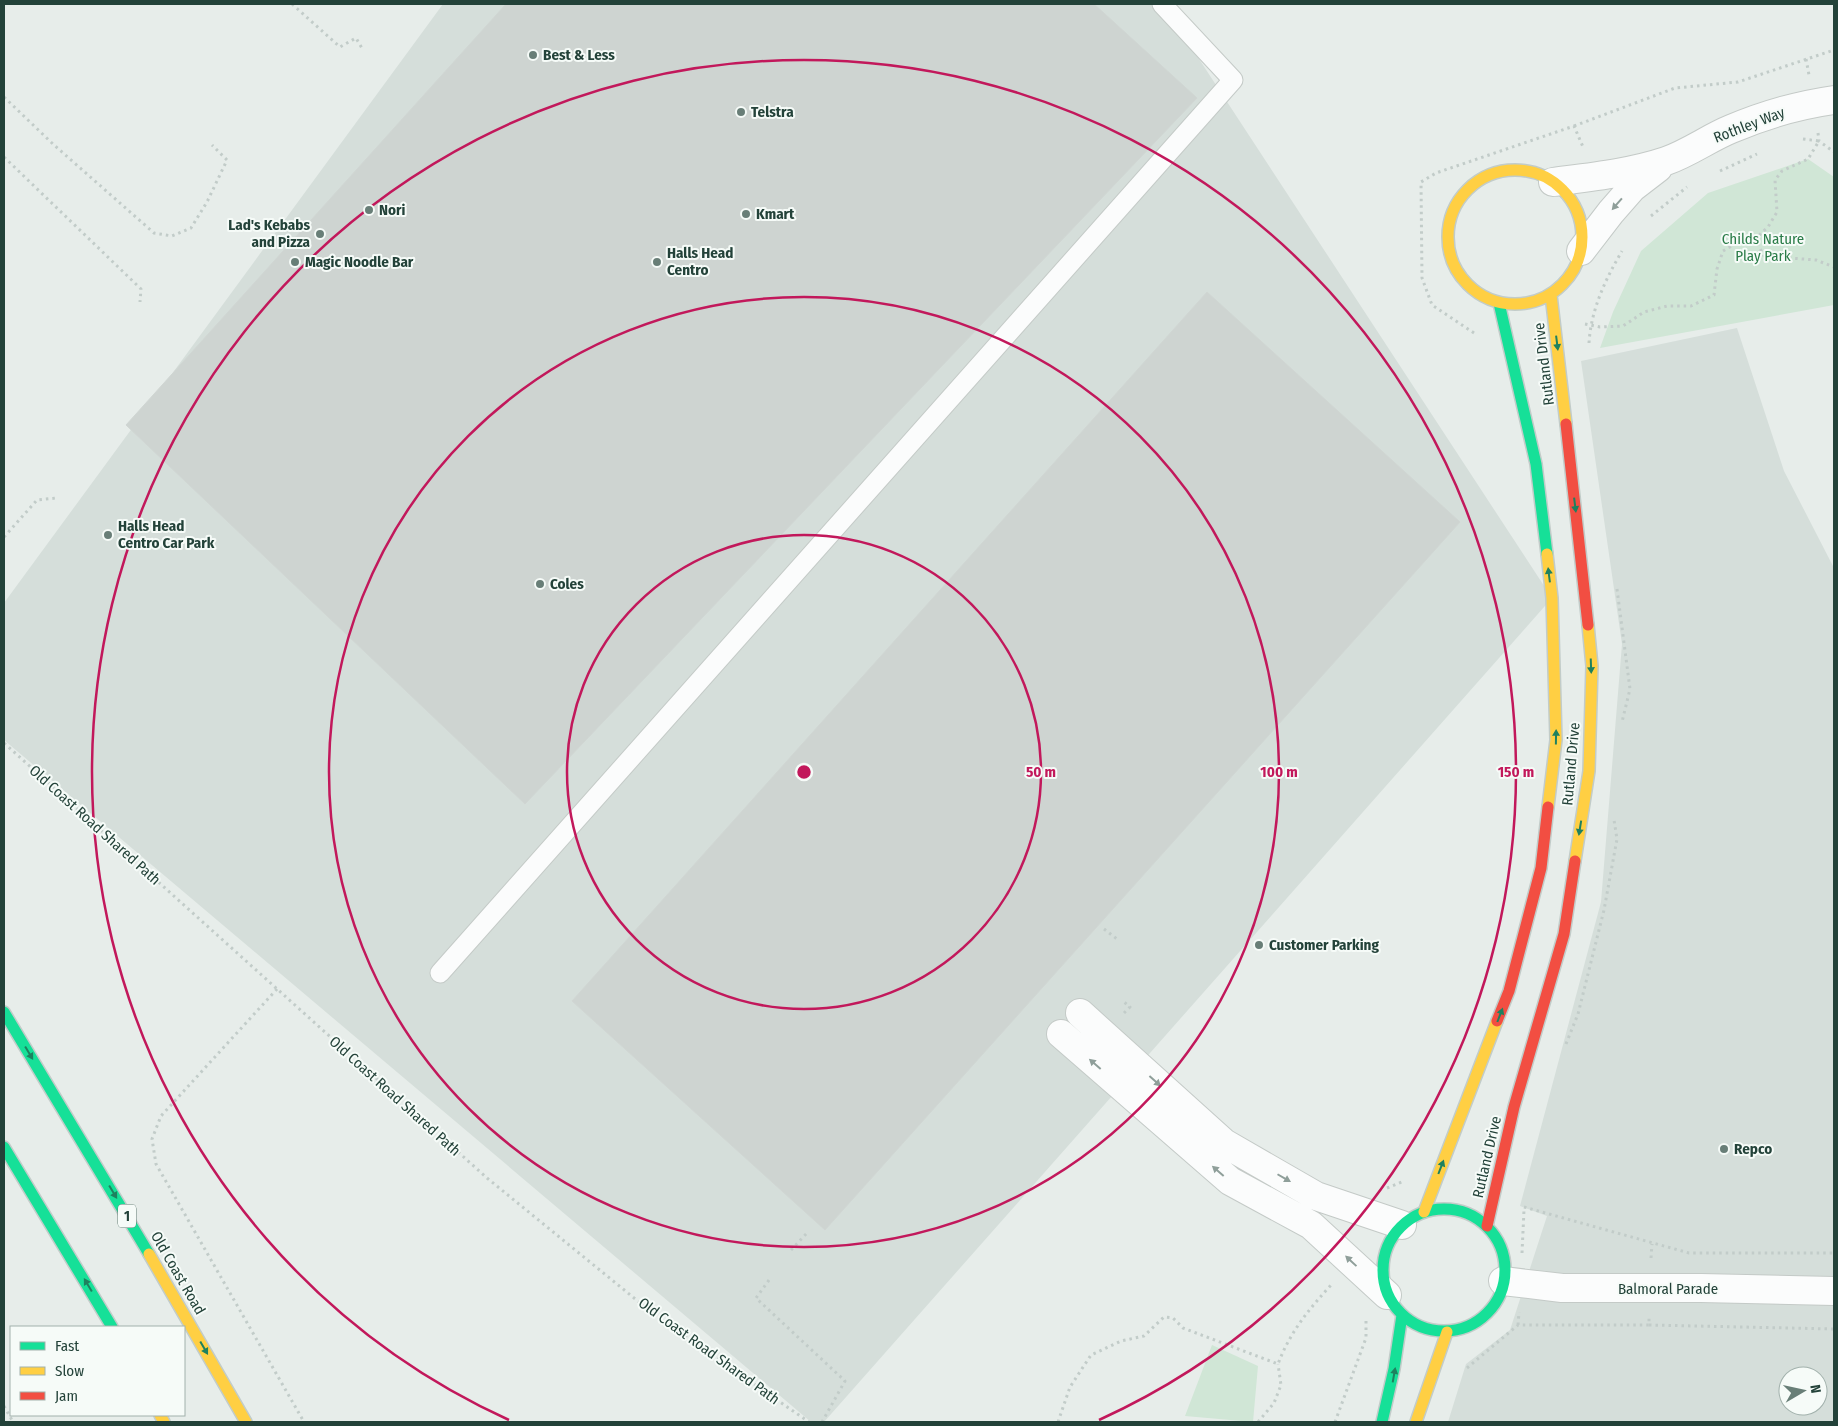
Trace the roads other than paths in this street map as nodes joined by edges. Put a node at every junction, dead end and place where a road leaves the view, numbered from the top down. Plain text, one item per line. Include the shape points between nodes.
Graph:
1 (1167, 5) edge
2 (1834, 100) edge
3 (1667, 160) junction
4 (1553, 182) junction
5 (1581, 251) junction
6 (1551, 295) junction
7 (1499, 304) junction
8 (440, 973) dead end
9 (4, 1012) edge
10 (1080, 1013) dead end
11 (1061, 1034) dead end
12 (4, 1147) edge
13 (1413, 1218) junction
14 (1487, 1226) junction
15 (1503, 1281) junction
16 (1834, 1291) edge
17 (1394, 1305) junction
18 (111, 1326) edge
19 (1446, 1332) junction
20 (246, 1422) edge
21 (1382, 1422) edge
22 (1416, 1422) edge

1 - 8 lane via 1233,80
2 - 3 street, Rothley Way via 1778,112 1731,129
3 - 4 street via 1622,172
3 -> 5 street via 1632,188
4 - 5 main road via 1576,208 1581,224
4 - 7 main road via 1529,171 1503,170 1478,180 1460,198 1449,222 1448,248 1457,273 1475,292
5 - 6 main road via 1571,276
6 - 7 main road via 1526,304
6 -> 14 main road, Rutland Drive via 1592,666 1589,770 1564,934 1514,1107
13 -> 7 main road, Rutland Drive via 1509,991 1541,868 1556,740 1552,598 1536,464
9 -> 20 main road, Old Coast Road / 1 via 128,1216
10 -> 13 street via 1224,1143 1316,1196 1370,1214
17 -> 11 street via 1311,1225 1230,1181
18 -> 12 main road
13 - 14 main road via 1446,1209 1468,1214
13 - 17 main road via 1388,1245 1382,1270
14 - 15 main road via 1499,1245 1505,1267
15 - 16 street, Balmoral Parade via 1562,1288
15 - 19 main road via 1489,1311 1470,1326
17 - 19 main road via 1423,1328
21 -> 17 main road via 1393,1380
19 - 22 main road

